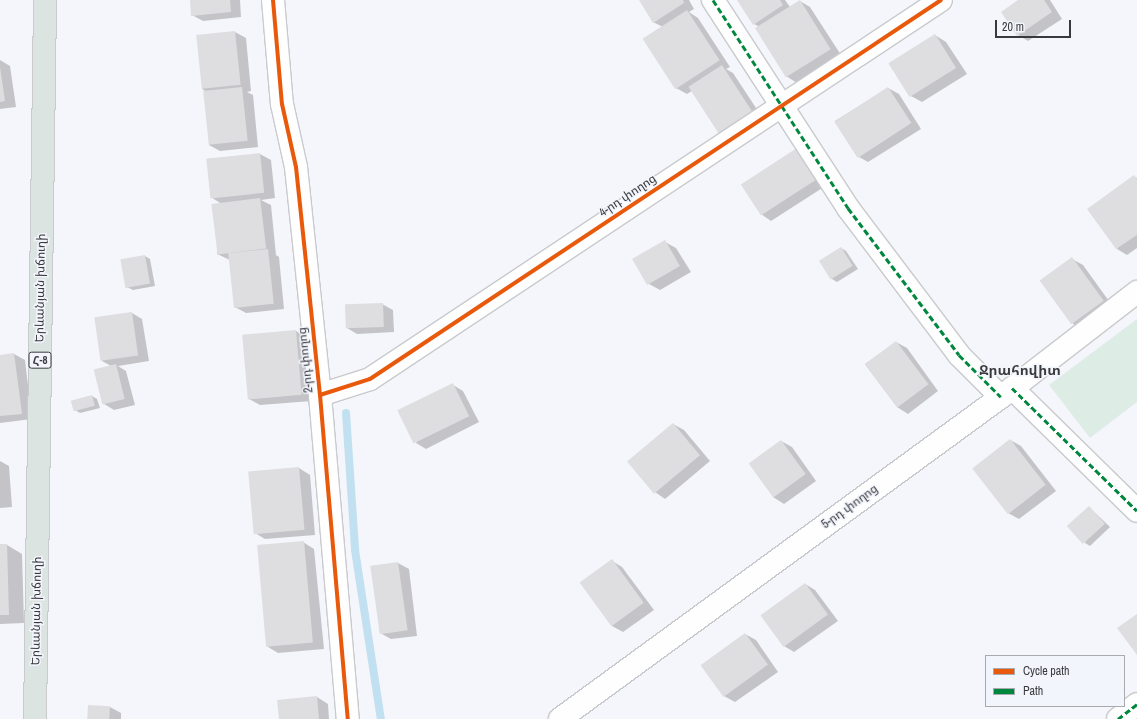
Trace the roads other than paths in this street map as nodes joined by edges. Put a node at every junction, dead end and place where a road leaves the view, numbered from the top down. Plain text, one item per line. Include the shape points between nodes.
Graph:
1 (45, 0) edge
2 (273, 0) edge
3 (713, 0) edge
4 (941, 0) edge
5 (782, 105) junction
6 (1137, 292) edge
7 (1007, 392) junction
8 (320, 395) junction
9 (1137, 511) edge
10 (1137, 704) edge
11 (36, 719) edge
12 (348, 719) edge
13 (560, 719) edge
14 (1118, 719) edge

1 - 11 main road, Երևանյան խճուղի / Հ-8
2 - 8 street, 2-րդ փողոց via 282,104 296,167
3 - 5 street
4 - 5 street, 4-րդ փողոց
5 - 7 street via 858,221 959,355
5 - 8 street, 4-րդ փողոց via 370,379
6 - 7 street, 5-րդ փողոց
7 - 9 street
7 - 13 street, 5-րդ փողոց
8 - 12 street, 2-րդ փողոց
10 - 14 street

